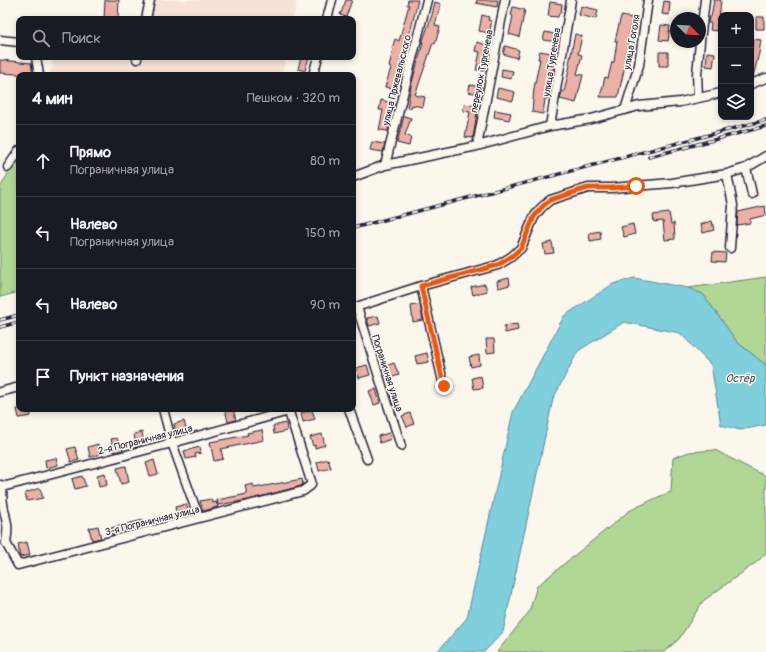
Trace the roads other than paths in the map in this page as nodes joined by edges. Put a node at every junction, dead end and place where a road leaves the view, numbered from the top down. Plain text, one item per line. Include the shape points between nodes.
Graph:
1 (150, 0) edge
2 (332, 0) edge
3 (427, 0) edge
4 (505, 0) edge
5 (571, 0) edge
6 (648, 0) edge
7 (704, 0) edge
8 (703, 12) edge
9 (147, 16) edge
10 (328, 16) edge
11 (0, 40) edge
12 (16, 42) edge
13 (699, 48) edge
14 (36, 60) edge
15 (317, 60) edge
16 (38, 72) edge
17 (314, 72) edge
18 (766, 78) edge
19 (754, 83) edge
20 (718, 94) edge
21 (698, 98) junction
22 (625, 110) junction
23 (550, 126) junction
24 (477, 146) junction
25 (16, 155) edge
26 (766, 156) edge
27 (385, 165) junction
28 (8, 167) dead end
29 (746, 168) junction
30 (727, 174) junction
31 (356, 176) edge
32 (752, 194) dead end
33 (730, 248) dead end
34 (421, 286) junction
35 (356, 307) edge
36 (356, 310) edge
37 (444, 386) dead end
38 (16, 388) edge
39 (0, 392) edge
40 (164, 412) edge
41 (281, 412) edge
42 (289, 412) edge
43 (350, 412) edge
44 (172, 443) junction
45 (401, 446) dead end
46 (367, 459) dead end
47 (3, 486) edge
48 (199, 518) junction
49 (3, 543) edge

1 - 9 street
2 - 10 street
3 - 27 street, улица Пржевальского
4 - 24 street, переулок Тургенева
5 - 23 street, улица Тургенева
6 - 22 street, улица Гоголя via 639,65
7 - 8 street
11 - 12 street
13 - 21 street
14 - 16 street
15 - 17 street
18 - 19 street
20 - 21 street
21 - 22 street
22 - 23 street
23 - 24 street
24 - 27 street
25 - 28 street
26 - 29 street, Пограничная улица
27 - 31 street
29 - 30 street, Пограничная улица
29 - 32 street
30 - 33 street via 733,205
30 - 34 street, Пограничная улица via 665,183 588,188 550,200 534,217 521,248 511,257 498,265
34 - 35 street, Пограничная улица
34 - 37 street
36 - 45 street, Пограничная улица
38 - 39 street
40 - 44 street
41 - 44 street, 2-я Пограничная улица
42 - 48 street, 3-я Пограничная улица via 311,485 303,491
43 - 46 street
44 - 47 street, 2-я Пограничная улица
44 - 48 street
47 - 49 street, 2-я Пограничная улица via 0,494 8,532
48 - 49 street, 3-я Пограничная улица via 18,565

